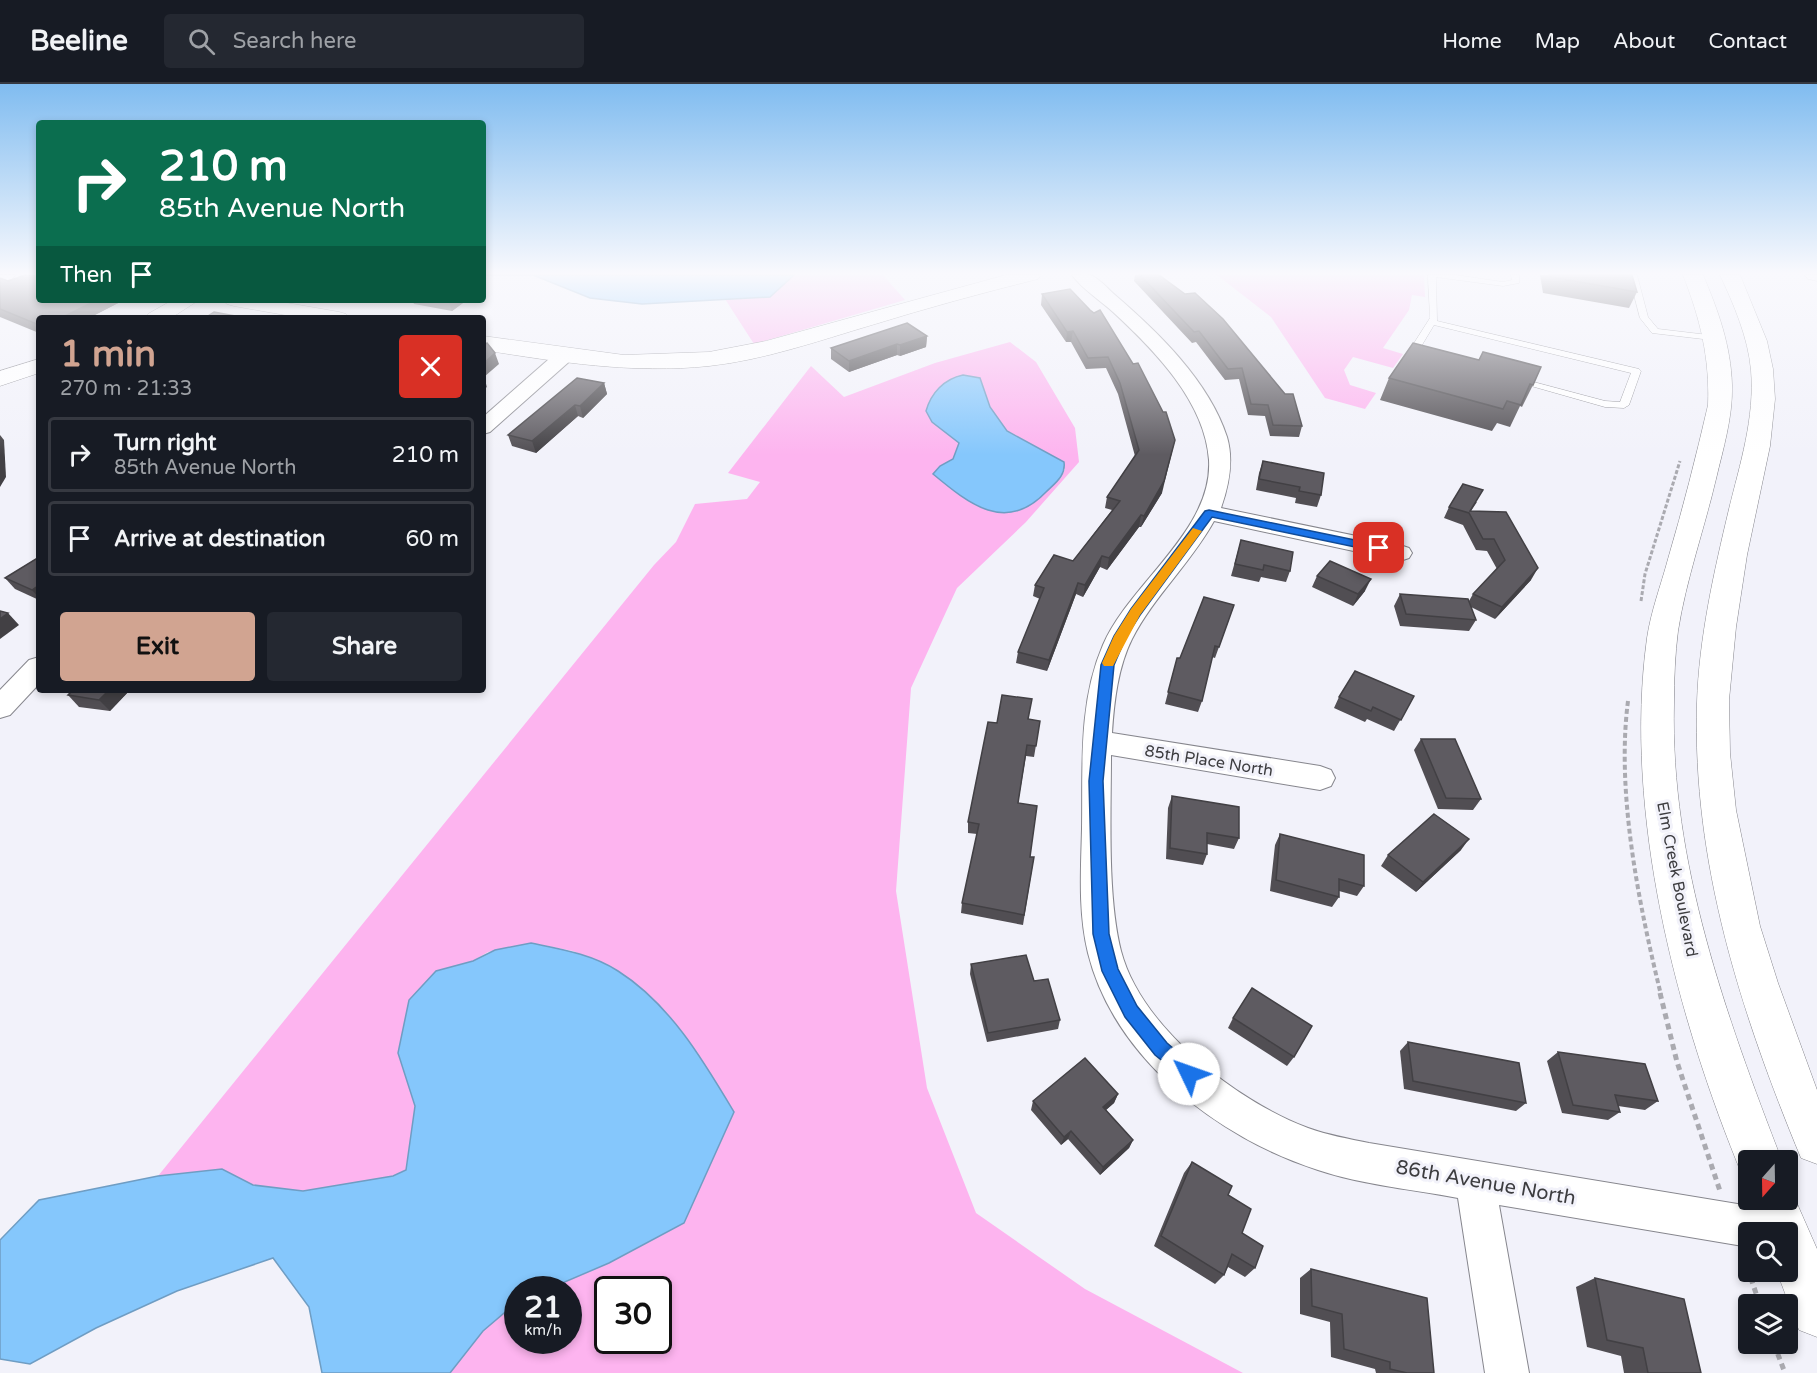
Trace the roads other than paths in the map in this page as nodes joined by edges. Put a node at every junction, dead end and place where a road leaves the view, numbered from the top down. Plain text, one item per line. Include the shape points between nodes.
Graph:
1 (813, 335) edge
2 (1147, 335) edge
3 (1424, 335) edge
4 (1487, 335) edge
5 (1687, 335) edge
6 (1716, 335) edge
7 (1754, 335) edge
8 (1717, 339) junction
9 (486, 344) edge
10 (564, 357) junction
11 (1433, 358) edge
12 (36, 367) edge
13 (1502, 377) edge
14 (0, 379) edge
15 (486, 426) edge
16 (1209, 513) junction
17 (1400, 553) dead end
18 (36, 670) edge
19 (0, 708) edge
20 (1098, 742) junction
21 (1320, 778) dead end
22 (1817, 1142) edge
23 (1755, 1150) edge
24 (1475, 1181) junction
25 (1738, 1226) edge
26 (1798, 1235) edge
27 (1817, 1237) edge
28 (1798, 1263) edge
29 (1817, 1312) edge
30 (1507, 1373) edge

1 - 10 main road via 766,349 701,360 640,363
2 - 16 street via 1211,423 1220,459
3 - 11 lane via 1414,351
4 - 13 lane via 1636,371 1623,405 1605,404
5 - 8 lane
6 - 8 main road, Elm Creek Boulevard
7 - 22 main road via 1763,382 1761,421 1719,632 1713,701 1714,776 1727,859 1753,967 1790,1081
8 - 23 main road, Elm Creek Boulevard via 1722,370 1720,405 1662,637 1658,721 1663,816 1689,948
9 - 10 main road
10 - 15 street
12 - 14 main road
16 - 17 street
16 - 20 street, 86th Avenue North via 1120,636 1108,665
18 - 19 street
20 - 21 street, 85th Place North
20 - 24 street, 86th Avenue North via 1101,934 1110,971 1131,1011 1154,1040 1202,1086 1248,1119 1301,1145 1358,1160
24 - 25 street, 86th Avenue North
24 - 30 street
26 - 27 street, 86th Avenue North
28 - 29 main road

